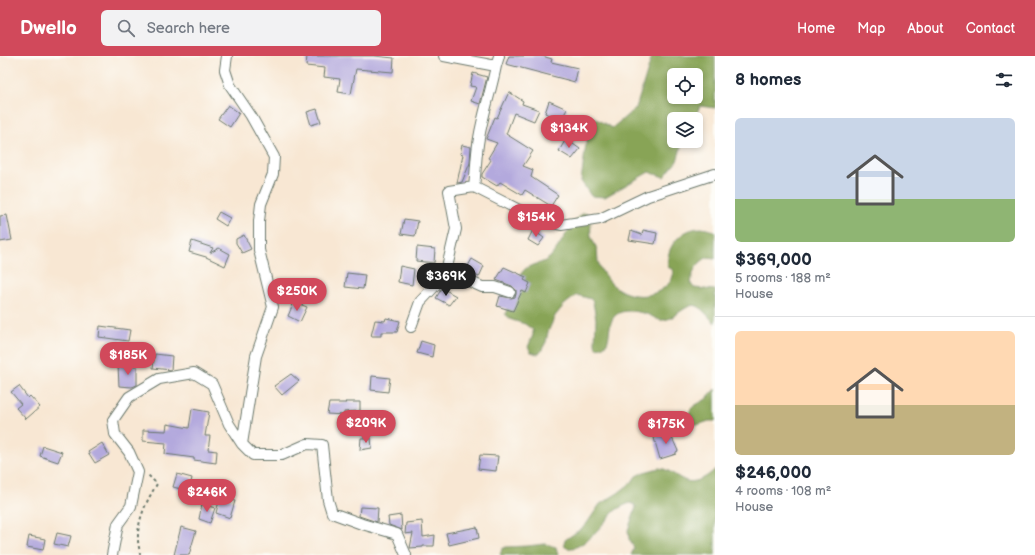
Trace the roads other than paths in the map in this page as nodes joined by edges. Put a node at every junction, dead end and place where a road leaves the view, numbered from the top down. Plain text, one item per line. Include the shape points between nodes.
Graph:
1 (227, 56) edge
2 (444, 56) edge
3 (499, 56) edge
4 (496, 66) junction
5 (715, 174) edge
6 (474, 187) junction
7 (447, 267) junction
8 (510, 292) dead end
9 (411, 327) dead end
10 (242, 444) junction
11 (112, 555) edge
12 (406, 555) edge

1 - 10 street via 225,70 230,85 274,157 273,174 261,204 259,221 259,250 273,307 256,356
2 - 4 street
3 - 4 street
4 - 6 street via 479,139
5 - 6 street via 648,196 600,219 561,225 528,215
6 - 7 street via 449,191 456,229
7 - 8 street via 462,278 482,287 495,287
7 - 9 street via 420,302
10 - 11 street via 229,424 212,384 194,373 159,379 129,398 113,420 115,434 129,452 138,472 131,506 118,524
10 - 12 street via 253,455 264,456 282,455 307,444 322,445 328,500 332,513 397,534

